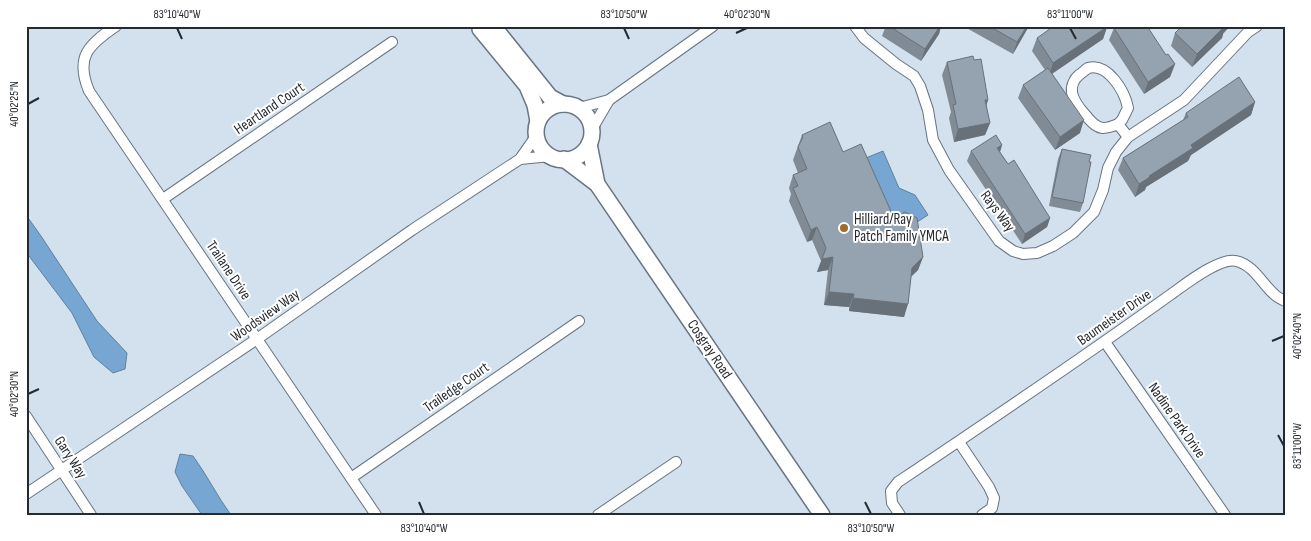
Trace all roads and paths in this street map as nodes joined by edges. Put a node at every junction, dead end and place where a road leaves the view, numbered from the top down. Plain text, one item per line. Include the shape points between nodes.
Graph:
1 (116, 26) edge
2 (480, 26) edge
3 (493, 26) edge
4 (713, 26) edge
5 (854, 26) edge
6 (1257, 26) edge
7 (392, 42) dead end
8 (609, 100) junction
9 (563, 104) junction
10 (579, 108) junction
11 (1118, 124) junction
12 (537, 129) junction
13 (590, 137) junction
14 (1128, 137) junction
15 (558, 158) junction
16 (520, 159) junction
17 (597, 184) junction
18 (163, 199) junction
19 (1285, 301) edge
20 (579, 321) dead end
21 (257, 339) junction
22 (1105, 342) junction
23 (26, 416) edge
24 (958, 442) junction
25 (676, 462) dead end
26 (62, 471) junction
27 (352, 478) junction
28 (26, 494) edge
29 (91, 515) edge
30 (376, 515) edge
31 (598, 515) edge
32 (822, 515) edge
33 (900, 515) edge
34 (982, 515) edge
35 (1225, 515) edge

1 - 18 street, Trailane Drive via 88,49 83,64 84,78 89,91
2 - 12 main road via 527,86 535,105
3 - 9 main road via 550,97
4 - 8 street
5 - 14 street, Rays Way via 864,38 914,76 928,110 933,140 949,170 999,241 1013,251 1037,253 1073,233 1094,212 1108,168
6 - 14 street, Rays Way via 1184,100
7 - 18 street, Heartland Court
8 - 10 street
8 - 13 street
9 - 10 main road
9 - 12 main road via 546,110
10 - 13 main road via 590,121
11 - 11 street via 1110,128 1098,127 1076,104 1073,84 1087,68 1100,68 1124,94 1128,108
11 - 14 street
12 - 15 main road via 541,148
12 - 16 street, Woodsview Way
13 - 15 main road via 578,155
13 - 17 main road, Cosgray Road
15 - 16 street, Woodsview Way
15 - 17 main road, Cosgray Road
16 - 21 street, Woodsview Way
17 - 32 main road, Cosgray Road
18 - 21 street, Trailane Drive
19 - 22 street, Baumeister Drive via 1276,297 1246,266 1234,260 1220,263
20 - 27 street, Trailedge Court
21 - 26 street, Woodsview Way
21 - 27 street, Trailane Drive
22 - 24 street, Baumeister Drive
22 - 35 street, Nadine Park Drive
23 - 26 street, Gary Way
24 - 33 street, Baumeister Drive via 898,482 891,491 892,504
24 - 34 street via 994,498 992,508
25 - 31 street
26 - 28 street, Woodsview Way
26 - 29 street, Gary Way
27 - 30 street, Trailane Drive

